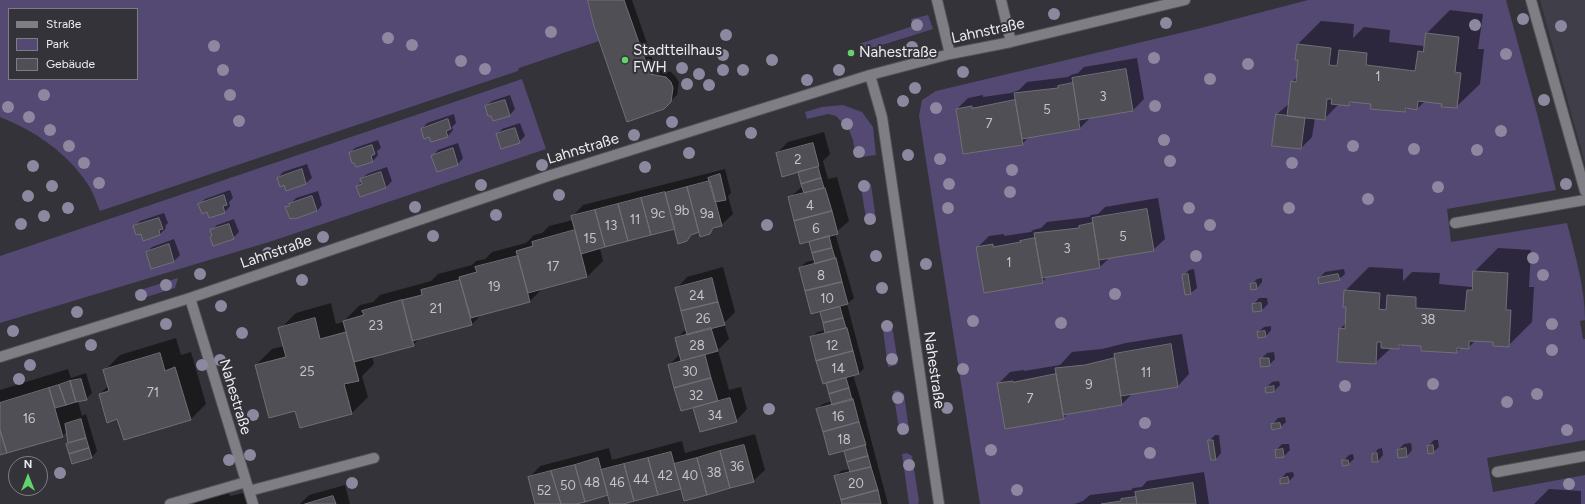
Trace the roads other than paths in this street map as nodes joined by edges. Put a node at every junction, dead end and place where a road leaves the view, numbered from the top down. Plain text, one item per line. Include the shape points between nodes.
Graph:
1 (938, 0) edge
2 (1001, 0) edge
3 (1185, 0) edge
4 (1531, 0) edge
5 (1165, 2) edge
6 (1010, 42) junction
7 (950, 54) junction
8 (870, 75) junction
9 (1585, 191) edge
10 (1585, 200) edge
11 (1455, 223) dead end
12 (190, 298) junction
13 (0, 357) edge
14 (1585, 456) edge
15 (374, 458) dead end
16 (1498, 472) dead end
17 (247, 487) junction
18 (170, 504) edge
19 (253, 504) edge
20 (939, 504) edge

1 - 7 street
2 - 6 street
3 - 5 street, Lahnstraße
4 - 9 street
5 - 6 street, Lahnstraße
6 - 7 street, Lahnstraße
7 - 8 street, Lahnstraße
8 - 12 street, Lahnstraße via 548,176
8 - 20 street, Nahestraße via 882,117
10 - 11 street
12 - 13 street, Lahnstraße
12 - 17 street, Nahestraße
14 - 16 street
15 - 17 street
17 - 18 street
17 - 19 street, Nahestraße

